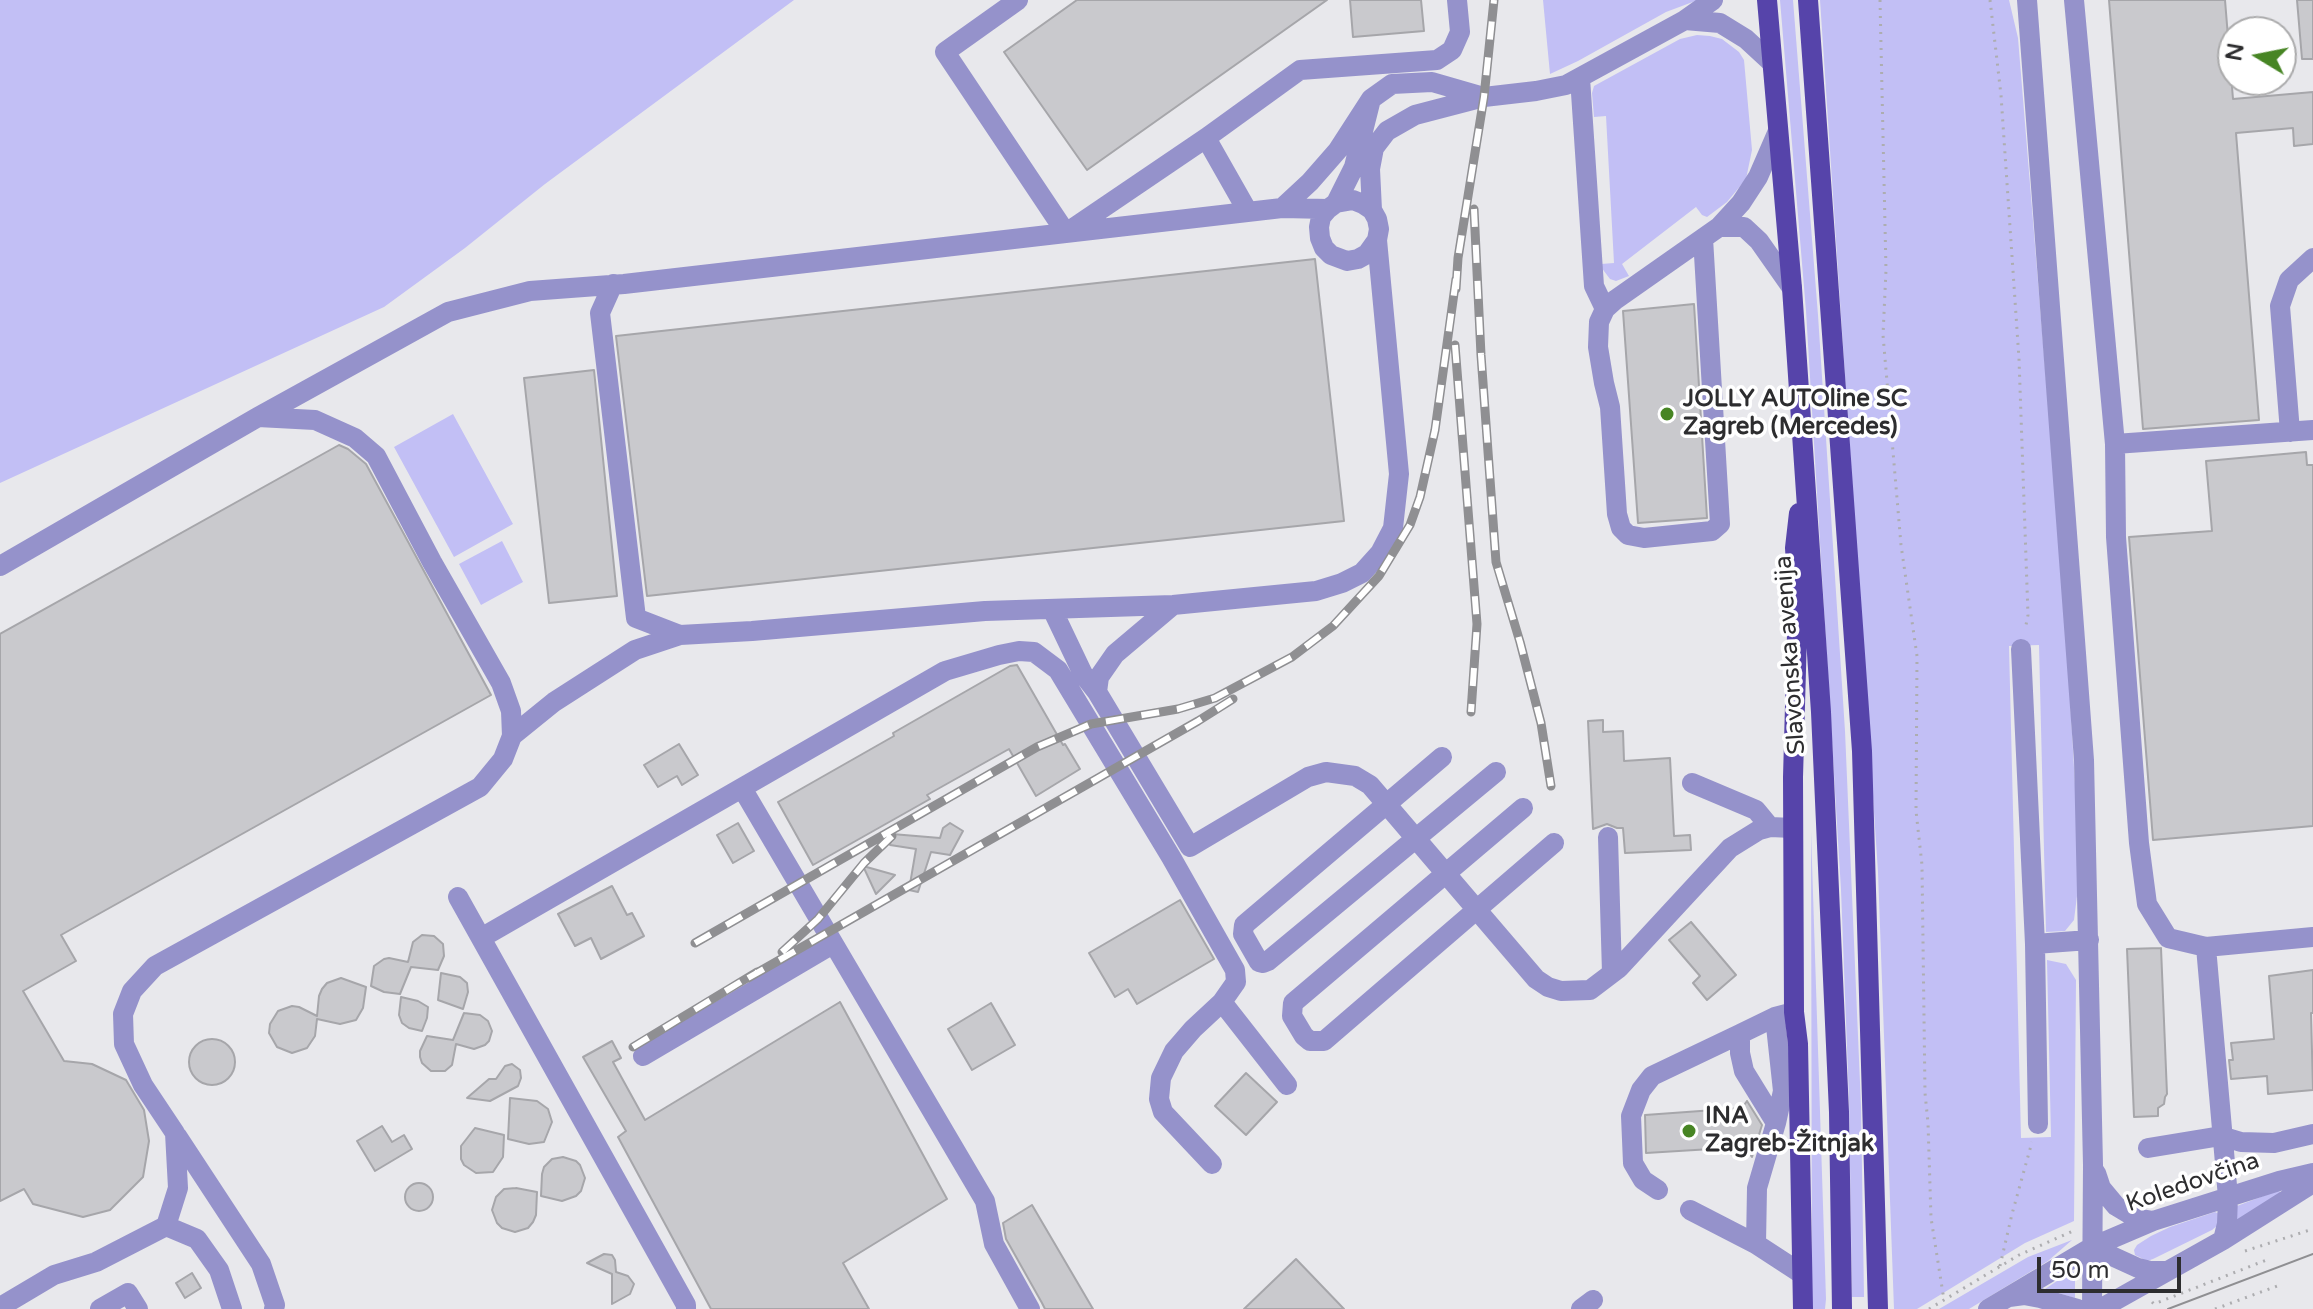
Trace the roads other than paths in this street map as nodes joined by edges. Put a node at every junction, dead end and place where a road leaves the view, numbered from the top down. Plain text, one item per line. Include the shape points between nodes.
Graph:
1 (1018, 0) edge
2 (1457, 0) edge
3 (1713, 0) edge
4 (1767, 0) edge
5 (1808, 0) edge
6 (2027, 0) edge
7 (2074, 0) edge
8 (1685, 20) junction
9 (1772, 63) junction
10 (1580, 78) junction
11 (1484, 97) junction
12 (1371, 99) junction
13 (1778, 131) junction
14 (1206, 138) junction
15 (1332, 206) junction
16 (1282, 208) junction
17 (1372, 210) junction
18 (1248, 212) junction
19 (1711, 232) junction
20 (1066, 233) junction
21 (1377, 240) junction
22 (2313, 258) edge
23 (613, 284) junction
24 (1792, 288) junction
25 (1605, 309) junction
26 (258, 417) junction
27 (2313, 430) edge
28 (2290, 432) junction
29 (2115, 444) junction
30 (1806, 478) junction
31 (0, 566) edge
32 (1173, 605) junction
33 (1052, 609) junction
34 (680, 635) junction
35 (2021, 649) road end
36 (1097, 692) junction
37 (512, 736) junction
38 (1442, 757) dead end
39 (1496, 772) dead end
40 (1692, 783) dead end
41 (742, 788) junction
42 (1387, 804) junction
43 (1523, 808) dead end
44 (1770, 827) junction
45 (1793, 828) junction
46 (1608, 837) dead end
47 (1416, 839) junction
48 (1554, 843) dead end
49 (1446, 875) junction
50 (458, 897) dead end
51 (1477, 910) junction
52 (2313, 937) edge
53 (481, 938) junction
54 (2089, 940) junction
55 (833, 944) junction
56 (2035, 944) junction
57 (2206, 947) junction
58 (1612, 973) junction
59 (1222, 1002) junction
60 (1784, 1015) junction
61 (1740, 1034) junction
62 (643, 1056) dead end
63 (1287, 1085) dead end
64 (1776, 1123) junction
65 (2038, 1124) road end
66 (175, 1133) junction
67 (2313, 1134) edge
68 (2221, 1136) junction
69 (2148, 1148) dead end
70 (1212, 1164) dead end
71 (2093, 1165) junction
72 (2313, 1173) edge
73 (2313, 1183) edge
74 (1658, 1190) dead end
75 (2228, 1197) junction
76 (1690, 1210) dead end
77 (2153, 1221) junction
78 (166, 1226) junction
79 (2223, 1240) junction
80 (1756, 1244) junction
81 (2092, 1247) junction
82 (2166, 1271) junction
83 (1802, 1274) junction
84 (2009, 1297) junction
85 (1878, 1301) edge
86 (0, 1307) edge
87 (100, 1309) edge
88 (138, 1309) edge
89 (232, 1309) edge
90 (274, 1309) edge
91 (686, 1309) edge
92 (1030, 1309) edge
93 (1803, 1309) edge
94 (1842, 1309) edge
95 (1988, 1309) edge
96 (2078, 1309) edge
97 (2092, 1309) edge
98 (2100, 1309) edge

1 - 20 street via 945,52
2 - 14 street via 1460,32 1452,50 1437,60 1300,70
3 - 8 street
4 - 9 main road, Slavonska avenija
5 - 85 main road via 1862,751
6 - 54 street via 2084,760
7 - 29 street
8 - 9 street via 1720,23
8 - 10 street
9 - 13 main road, Slavonska avenija
10 - 11 street via 1536,91
10 - 25 street via 1594,286
11 - 12 street via 1432,82 1392,84
11 - 17 street via 1415,115 1387,131 1374,148 1370,169
12 - 15 street via 1354,167
12 - 16 street via 1338,150
13 - 19 street via 1741,203
13 - 24 main road, Slavonska avenija
14 - 18 street
14 - 20 street
15 - 16 street
15 - 17 street via 1353,200
15 - 21 street via 1319,227 1331,255 1358,259
16 - 18 street
17 - 21 street
18 - 20 street
19 - 24 street via 1744,227
19 - 25 street
19 - 25 street via 1720,506 1720,524 1712,531 1644,538 1621,528 1610,407 1598,347
20 - 23 street
21 - 32 street via 1399,474 1393,528 1380,553 1362,573 1316,591
22 - 28 street via 2289,280 2280,306
23 - 26 street via 530,291 448,312
23 - 34 street via 600,313 636,618
24 - 30 main road, Slavonska avenija
26 - 31 street
26 - 37 street via 315,420 355,438 376,456 501,683 511,711
27 - 28 street
28 - 29 street
29 - 57 street via 2116,537 2147,904 2168,938
30 - 45 main road via 1795,548
30 - 94 main road, Slavonska avenija via 1831,910
32 - 33 street
32 - 36 street via 1115,654 1099,677
33 - 34 street
33 - 36 street
34 - 37 street via 635,650
35 - 56 street
36 - 42 street via 1190,847 1308,777 1326,772 1355,776
37 - 66 street via 503,759 480,787 155,966 132,991 123,1014 124,1044
38 - 42 street
39 - 47 street
40 - 44 street via 1756,810
41 - 53 street
41 - 55 street
41 - 59 street via 945,671 1009,653 1034,652 1058,670 1235,970 1236,982
42 - 47 street
42 - 47 street via 1244,925 1243,934 1259,962 1268,961
43 - 49 street
44 - 45 street
44 - 58 street via 1730,848
45 - 60 main road
46 - 58 street
47 - 49 street
48 - 51 street
49 - 51 street
49 - 51 street via 1293,1003 1292,1016 1304,1036 1324,1041
50 - 53 street
51 - 58 street via 1548,987 1590,990
52 - 57 street
53 - 91 street
54 - 56 street
54 - 71 street
55 - 62 street
55 - 92 street via 985,1201 994,1244
56 - 65 street
57 - 68 street
59 - 63 street
59 - 70 street via 1174,1051 1161,1078 1159,1099 1163,1112
60 - 61 street
60 - 64 street via 1783,1091
60 - 83 main road via 1798,1044
61 - 64 street via 1744,1071
61 - 74 street via 1652,1076 1641,1090 1631,1116 1633,1163 1643,1180
64 - 80 street via 1757,1188
66 - 78 street via 178,1188
66 - 90 street via 261,1264
67 - 68 street via 2274,1143
68 - 69 street
68 - 75 street
71 - 77 street via 2101,1188 2116,1206
71 - 81 street
72 - 75 street, Koledovčina
73 - 79 street, Koledovčina
75 - 77 street, Koledovčina
75 - 79 street
76 - 80 street
77 - 81 street, Koledovčina
78 - 86 street via 96,1262 54,1275
78 - 89 street via 197,1239 219,1270
79 - 82 street, Koledovčina
80 - 83 street
81 - 82 street via 2138,1268
81 - 84 street, Koledovčina
81 - 97 street
82 - 98 street, Koledovčina
83 - 93 main road
84 - 95 street, Koledovčina
84 - 96 street via 2024,1295
87 - 88 street via 128,1293

